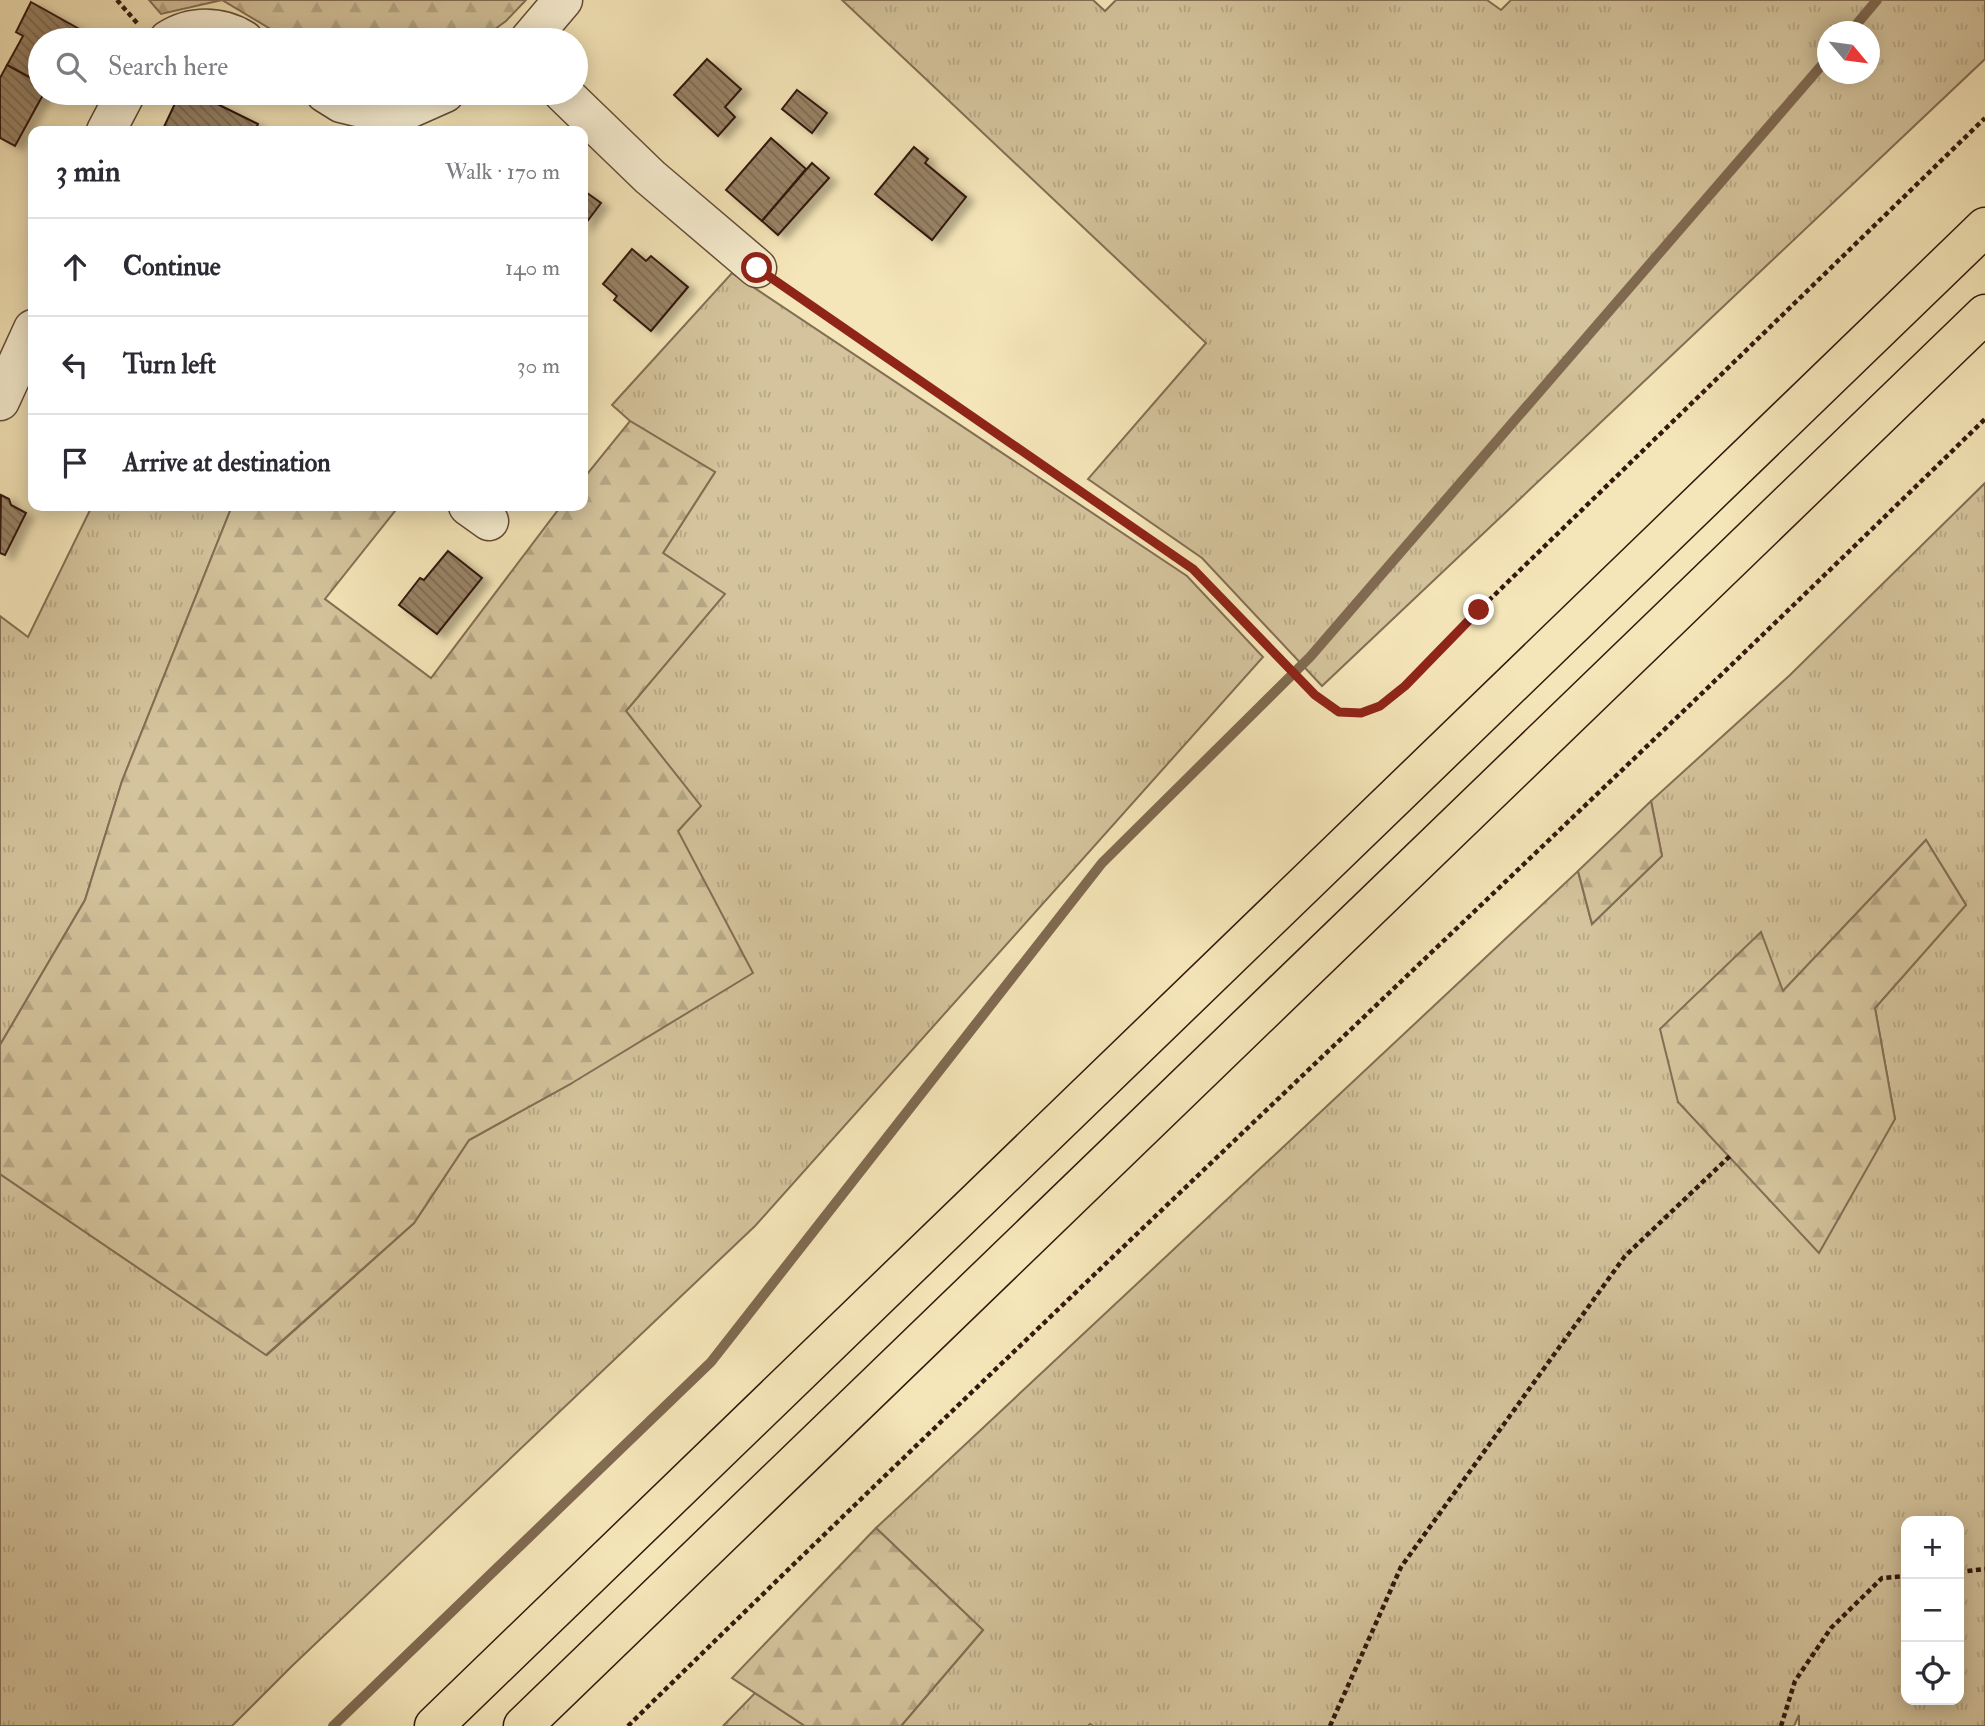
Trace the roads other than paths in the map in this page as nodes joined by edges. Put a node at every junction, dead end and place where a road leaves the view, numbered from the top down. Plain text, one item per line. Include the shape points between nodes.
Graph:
1 (564, 0) edge
2 (539, 28) edge
3 (120, 105) edge
4 (349, 105) edge
5 (427, 105) edge
6 (575, 105) edge
7 (405, 120) edge
8 (109, 126) edge
9 (1985, 227) edge
10 (757, 268) road end
11 (1985, 314) edge
12 (28, 341) edge
13 (0, 401) edge
14 (434, 1726) edge
15 (523, 1726) edge

1 - 2 street
3 - 8 street
4 - 7 street
5 - 7 street
6 - 10 street via 650,177
9 - 14 highway
11 - 15 highway
12 - 13 street

